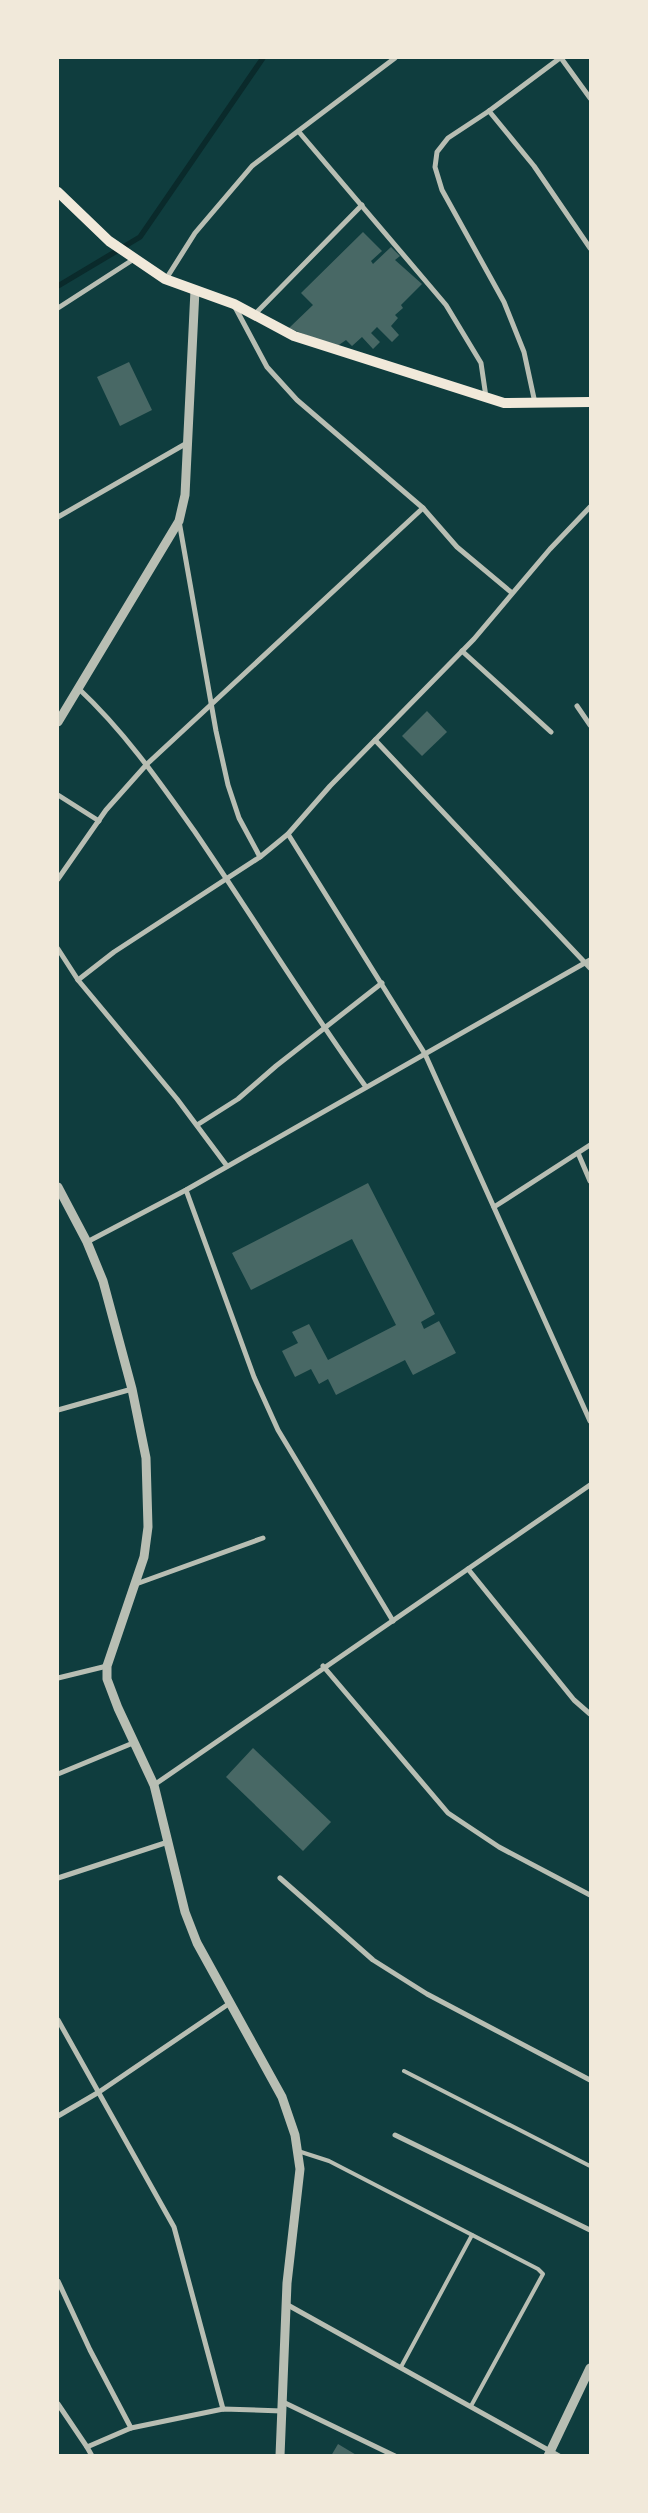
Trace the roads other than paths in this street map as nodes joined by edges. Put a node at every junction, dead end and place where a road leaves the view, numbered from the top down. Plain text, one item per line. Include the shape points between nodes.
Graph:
1 (395, 58) edge
2 (560, 58) edge
3 (590, 98) edge
4 (489, 112) junction
5 (299, 132) junction
6 (58, 192) edge
7 (362, 205) junction
8 (590, 248) edge
9 (134, 259) junction
10 (165, 279) junction
11 (196, 290) junction
12 (234, 304) junction
13 (58, 308) edge
14 (254, 315) junction
15 (486, 397) junction
16 (590, 402) edge
17 (535, 403) junction
18 (187, 444) junction
19 (423, 508) junction
20 (590, 508) edge
21 (58, 517) edge
22 (179, 521) junction
23 (512, 593) junction
24 (462, 651) junction
25 (78, 688) junction
26 (211, 702) junction
27 (577, 706) dead end
28 (58, 722) edge
29 (590, 724) edge
30 (551, 732) dead end
31 (375, 740) junction
32 (147, 764) junction
33 (58, 794) edge
34 (99, 821) junction
35 (288, 834) junction
36 (260, 857) junction
37 (226, 877) junction
38 (58, 879) edge
39 (58, 949) edge
40 (588, 962) edge
41 (590, 968) edge
42 (78, 980) junction
43 (382, 984) junction
44 (324, 1029) junction
45 (425, 1054) junction
46 (366, 1087) junction
47 (197, 1124) junction
48 (590, 1145) edge
49 (578, 1153) junction
50 (227, 1166) junction
51 (590, 1181) edge
52 (58, 1187) edge
53 (186, 1190) junction
54 (494, 1207) junction
55 (87, 1242) junction
56 (132, 1389) junction
57 (58, 1410) edge
58 (590, 1422) edge
59 (590, 1485) edge
60 (263, 1538) dead end
61 (468, 1569) junction
62 (136, 1584) junction
63 (393, 1620) junction
64 (106, 1666) junction
65 (324, 1666) junction
66 (58, 1678) edge
67 (590, 1714) edge
68 (133, 1744) junction
69 (58, 1774) edge
70 (154, 1785) junction
71 (168, 1842) junction
72 (58, 1878) edge
73 (280, 1878) dead end
74 (590, 1895) edge
75 (230, 2003) junction
76 (58, 2020) edge
77 (404, 2071) dead end
78 (590, 2080) edge
79 (99, 2092) junction
80 (58, 2116) edge
81 (395, 2135) dead end
82 (298, 2151) junction
83 (590, 2166) edge
84 (590, 2230) edge
85 (472, 2234) junction
86 (58, 2281) edge
87 (286, 2304) junction
88 (401, 2367) junction
89 (590, 2368) edge
90 (58, 2404) edge
91 (283, 2406) junction
92 (471, 2406) junction
93 (224, 2408) junction
94 (130, 2428) junction
95 (87, 2447) junction
96 (552, 2454) edge
97 (92, 2456) edge
98 (280, 2456) edge
99 (396, 2456) edge

1 - 5 street
2 - 3 street
2 - 4 street
4 - 8 street via 534,166
4 - 17 street via 448,138 437,152 435,168 442,190 504,302 524,352
5 - 7 street
5 - 10 street via 252,166 195,233
6 - 9 main road via 109,241
7 - 14 street
7 - 15 street via 446,305 481,363
9 - 10 main road
9 - 13 street
10 - 11 main road
11 - 12 main road
11 - 18 street
12 - 14 main road
12 - 19 street via 267,367 297,400
14 - 15 main road via 294,336
15 - 17 main road via 504,403
16 - 17 main road
18 - 21 street
18 - 22 street via 185,496
19 - 23 street via 457,547
19 - 26 street
20 - 23 street
22 - 25 street
22 - 26 street
23 - 24 street
24 - 30 street
24 - 31 street
25 - 28 street
25 - 32 street
26 - 32 street
26 - 36 street via 228,785 239,818
27 - 29 street
31 - 35 street
31 - 40 street
32 - 34 street
32 - 37 street
33 - 34 street
34 - 38 street
35 - 36 street
35 - 43 street
36 - 37 street
37 - 42 street
37 - 44 street
39 - 42 street
40 - 41 street
40 - 45 street
42 - 47 street
43 - 44 street
43 - 45 street
44 - 46 street
44 - 47 street via 238,1099
45 - 46 street
45 - 54 street
46 - 50 street
47 - 50 street
48 - 49 street
49 - 51 street
49 - 54 street
50 - 53 street
52 - 55 street
53 - 55 street
53 - 63 street via 254,1377 278,1430
54 - 58 street
55 - 56 street via 103,1281
56 - 57 street
56 - 62 street via 146,1458 148,1527
59 - 61 street
60 - 62 street
61 - 63 street
61 - 67 street via 574,1700
62 - 64 street
63 - 65 street
64 - 66 street
64 - 68 street via 107,1679
65 - 70 street
65 - 74 street via 448,1813 499,1847
68 - 69 street
68 - 70 street
70 - 71 street
71 - 72 street
71 - 75 street via 185,1912 197,1944
73 - 78 street via 373,1960 427,1994
75 - 79 street
75 - 82 street via 282,2097 296,2135
76 - 79 street
77 - 83 lane
79 - 80 street
79 - 93 street via 174,2227
81 - 84 street
82 - 85 lane via 329,2161
82 - 87 street via 300,2169
85 - 88 lane
85 - 92 lane via 543,2274
86 - 94 street
87 - 88 street
87 - 91 street
88 - 92 street
89 - 96 street
90 - 95 street
91 - 93 street
91 - 98 street
91 - 99 street
92 - 96 street
93 - 94 street
94 - 95 street
95 - 97 street

